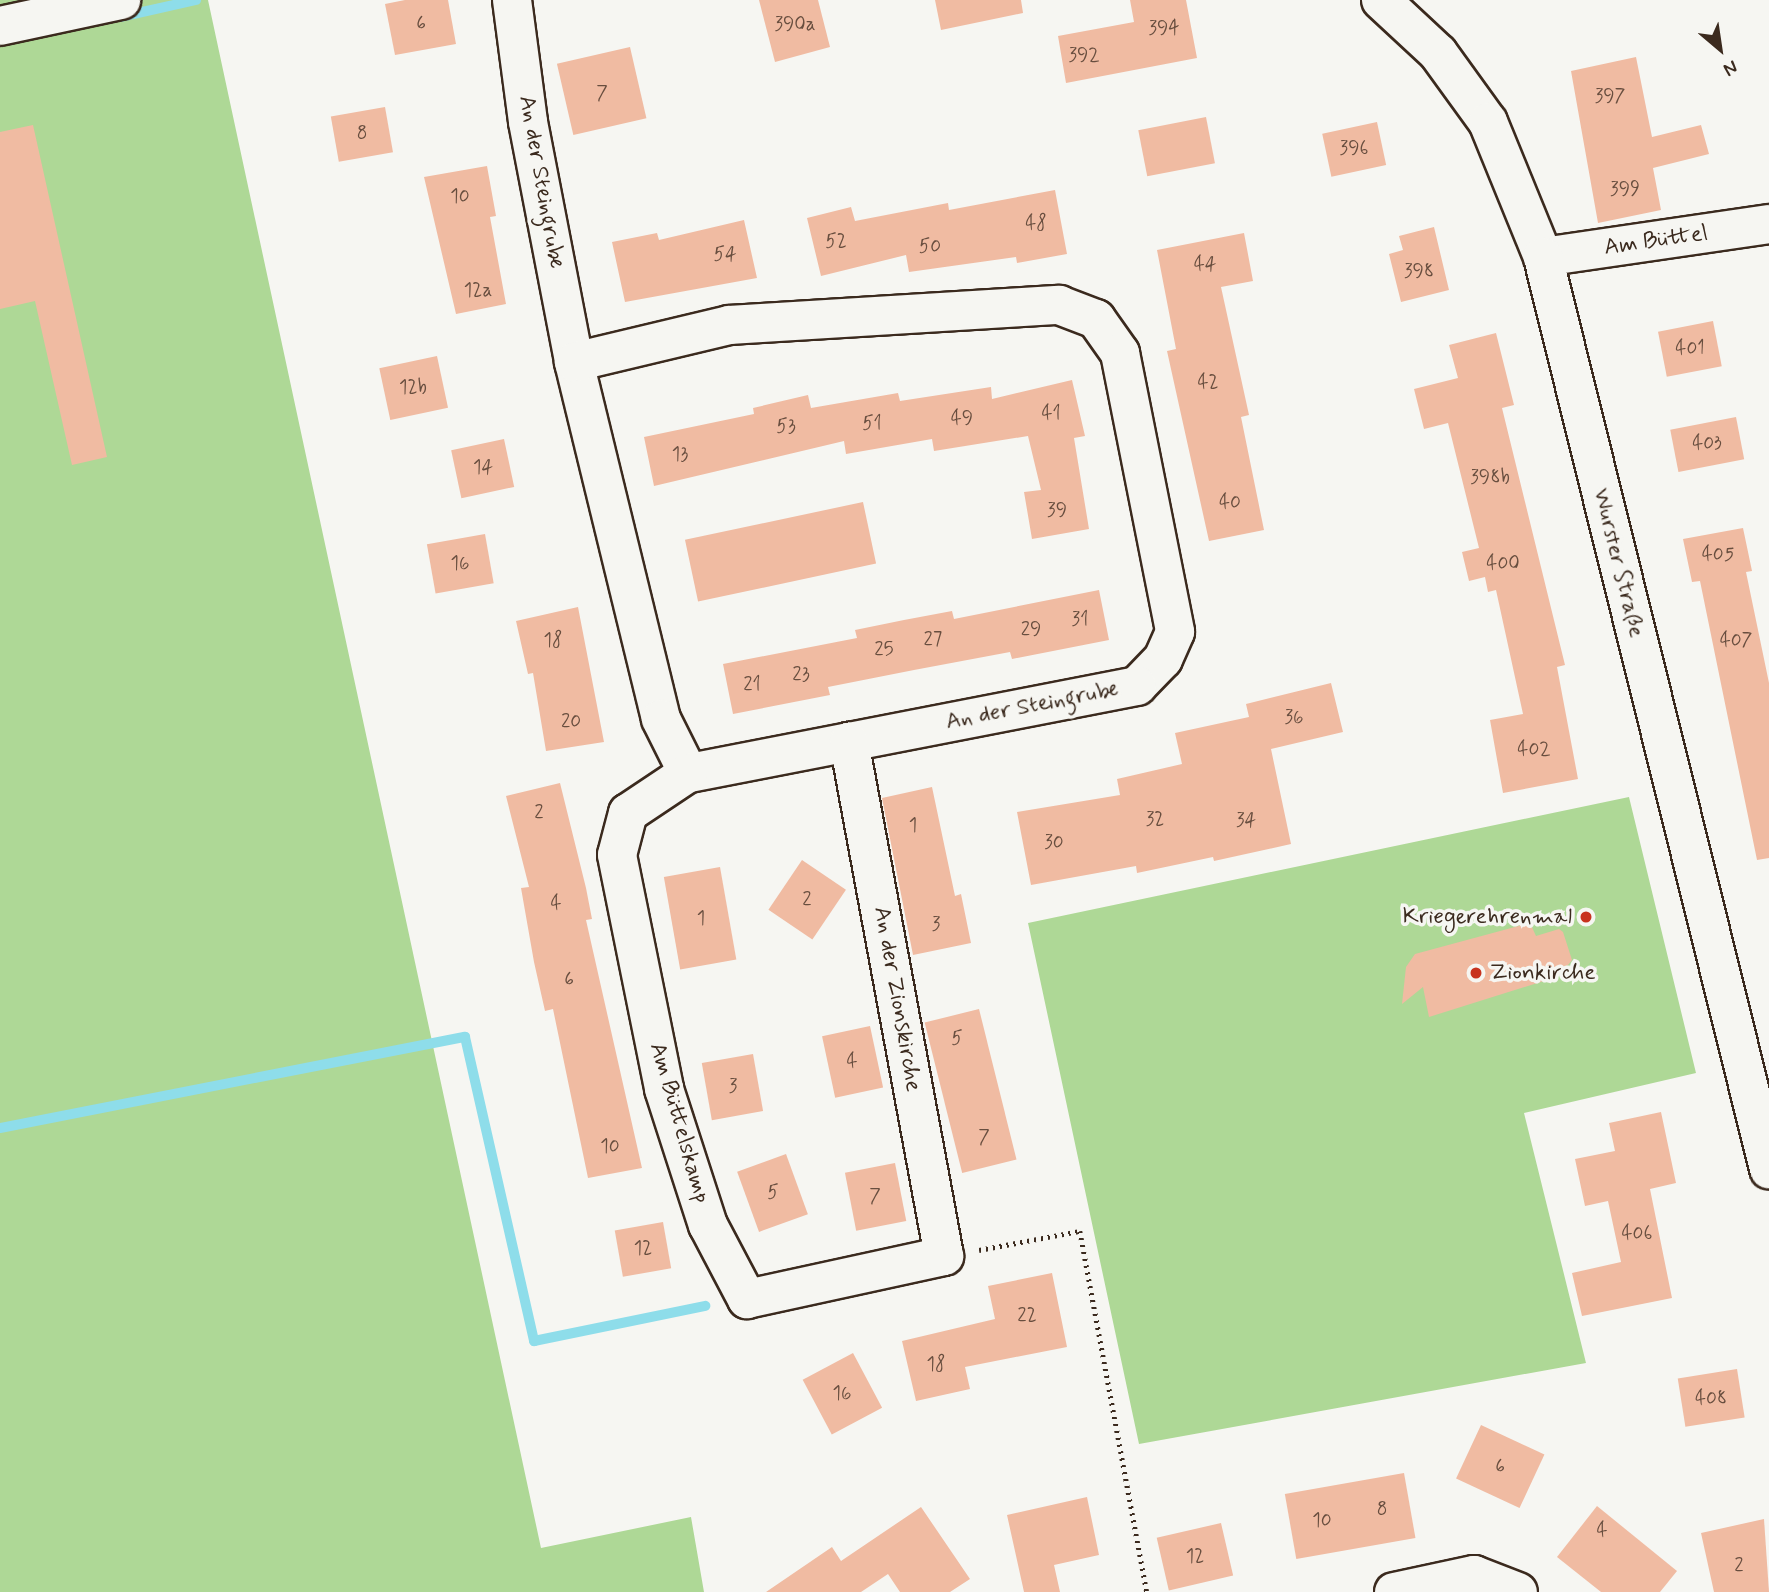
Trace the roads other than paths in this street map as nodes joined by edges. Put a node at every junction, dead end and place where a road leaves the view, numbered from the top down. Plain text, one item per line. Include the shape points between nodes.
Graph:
1 (121, 0) edge
2 (512, 0) edge
3 (1381, 0) edge
4 (0, 26) edge
5 (1769, 224) edge
6 (1543, 257) junction
7 (574, 362) junction
8 (849, 742) junction
9 (688, 773) junction
10 (1769, 1169) edge
11 (944, 1256) joint
12 (1394, 1592) edge
13 (1518, 1592) edge

1 - 4 street
2 - 7 street, An der Steingrube via 528,122
3 - 6 street, Wurster Straße via 1438,53 1488,122
5 - 6 street, Am Büttel
6 - 10 street, Wurster Straße
7 - 8 street, An der Steingrube via 729,325 1059,305 1096,319 1120,354 1175,632 1163,659 1137,686
7 - 9 street, An der Steingrube via 661,719
8 - 9 street, An der Steingrube
8 - 11 street, An der Zionskirche
9 - 11 street, Am Büttelskamp via 628,813 617,855 664,1089 708,1225 747,1299
12 - 13 street via 1474,1575

